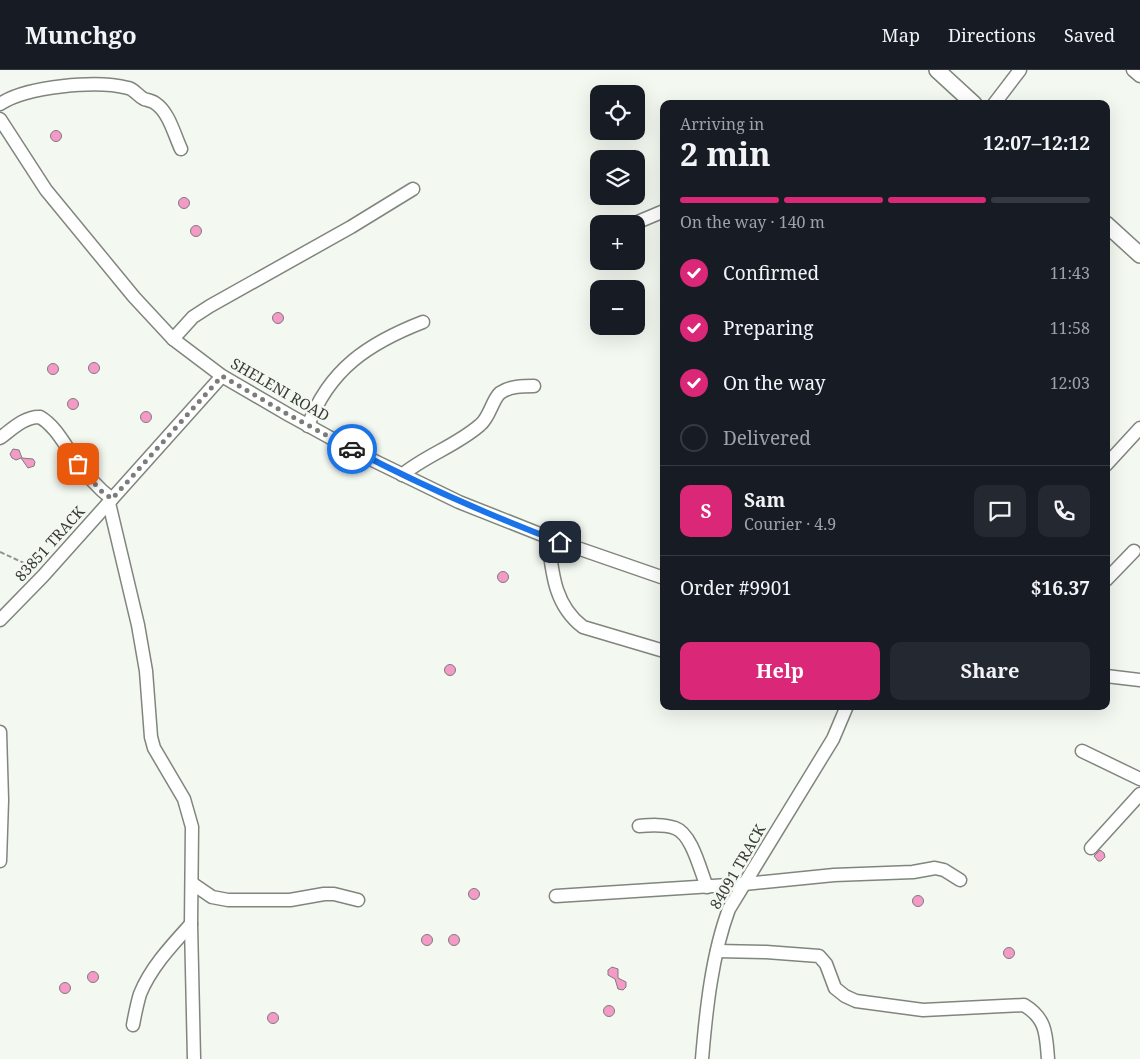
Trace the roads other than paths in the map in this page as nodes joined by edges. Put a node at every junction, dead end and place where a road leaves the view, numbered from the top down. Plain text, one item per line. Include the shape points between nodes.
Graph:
1 (937, 70) edge
2 (1020, 70) edge
3 (1133, 70) edge
4 (1140, 76) edge
5 (970, 100) edge
6 (997, 100) edge
7 (0, 104) edge
8 (2, 126) edge
9 (181, 149) dead end
10 (413, 189) dead end
11 (660, 213) edge
12 (645, 219) edge
13 (1110, 228) edge
14 (1140, 255) edge
15 (423, 322) dead end
16 (172, 338) junction
17 (222, 376) junction
18 (534, 386) dead end
19 (308, 426) junction
20 (1140, 428) edge
21 (0, 438) edge
22 (1110, 461) edge
23 (402, 476) junction
24 (110, 501) junction
25 (548, 538) junction
26 (1134, 551) dead end
27 (1110, 576) edge
28 (660, 577) edge
29 (0, 620) edge
30 (660, 650) edge
31 (1110, 676) edge
32 (1140, 680) edge
33 (845, 710) edge
34 (0, 732) edge
35 (1082, 751) dead end
36 (1140, 779) edge
37 (1140, 794) edge
38 (639, 826) dead end
39 (1091, 848) dead end
40 (0, 861) edge
41 (960, 880) dead end
42 (192, 884) junction
43 (744, 884) junction
44 (707, 887) junction
45 (556, 896) dead end
46 (358, 900) dead end
47 (192, 924) junction
48 (718, 951) junction
49 (133, 1024) dead end
50 (194, 1059) edge
51 (702, 1059) edge
52 (1048, 1059) edge

1 - 5 main road
2 - 6 street
3 - 4 street
7 - 9 street via 31,91 62,86 89,84 130,88 161,109
8 - 16 street, SHELENI ROAD via 72,223
10 - 16 street via 193,316
11 - 12 street
13 - 14 main road
15 - 19 street via 371,346 356,357 326,390
16 - 17 street, SHELENI ROAD
17 - 19 street, SHELENI ROAD
17 - 24 street, 83851 TRACK
18 - 23 street via 511,388 498,395 479,426 459,441 418,462
19 - 23 street, SHELENI ROAD
20 - 22 street
21 - 24 street via 25,421 40,417 50,424 84,472
23 - 25 street, SHELENI ROAD
24 - 29 street, 83851 TRACK
24 - 42 street via 146,671 151,737 189,813 193,838
25 - 28 street, SHELENI ROAD
25 - 30 street via 556,588 566,611 575,620 583,627
26 - 27 street
31 - 32 street
33 - 43 street, 84091 TRACK via 839,727
34 - 40 street
35 - 36 street
37 - 39 street
38 - 44 street via 662,825 684,834
41 - 43 street via 936,868
42 - 46 street via 212,896 228,900 290,900 334,894
42 - 47 street
43 - 44 street
43 - 48 street, 84091 TRACK via 723,926
44 - 45 street
47 - 49 street via 172,945 146,982
47 - 50 street
48 - 51 street, 84091 TRACK
48 - 52 street via 819,956 826,964 835,988 856,1001 923,1010 1024,1005 1040,1018 1045,1029

